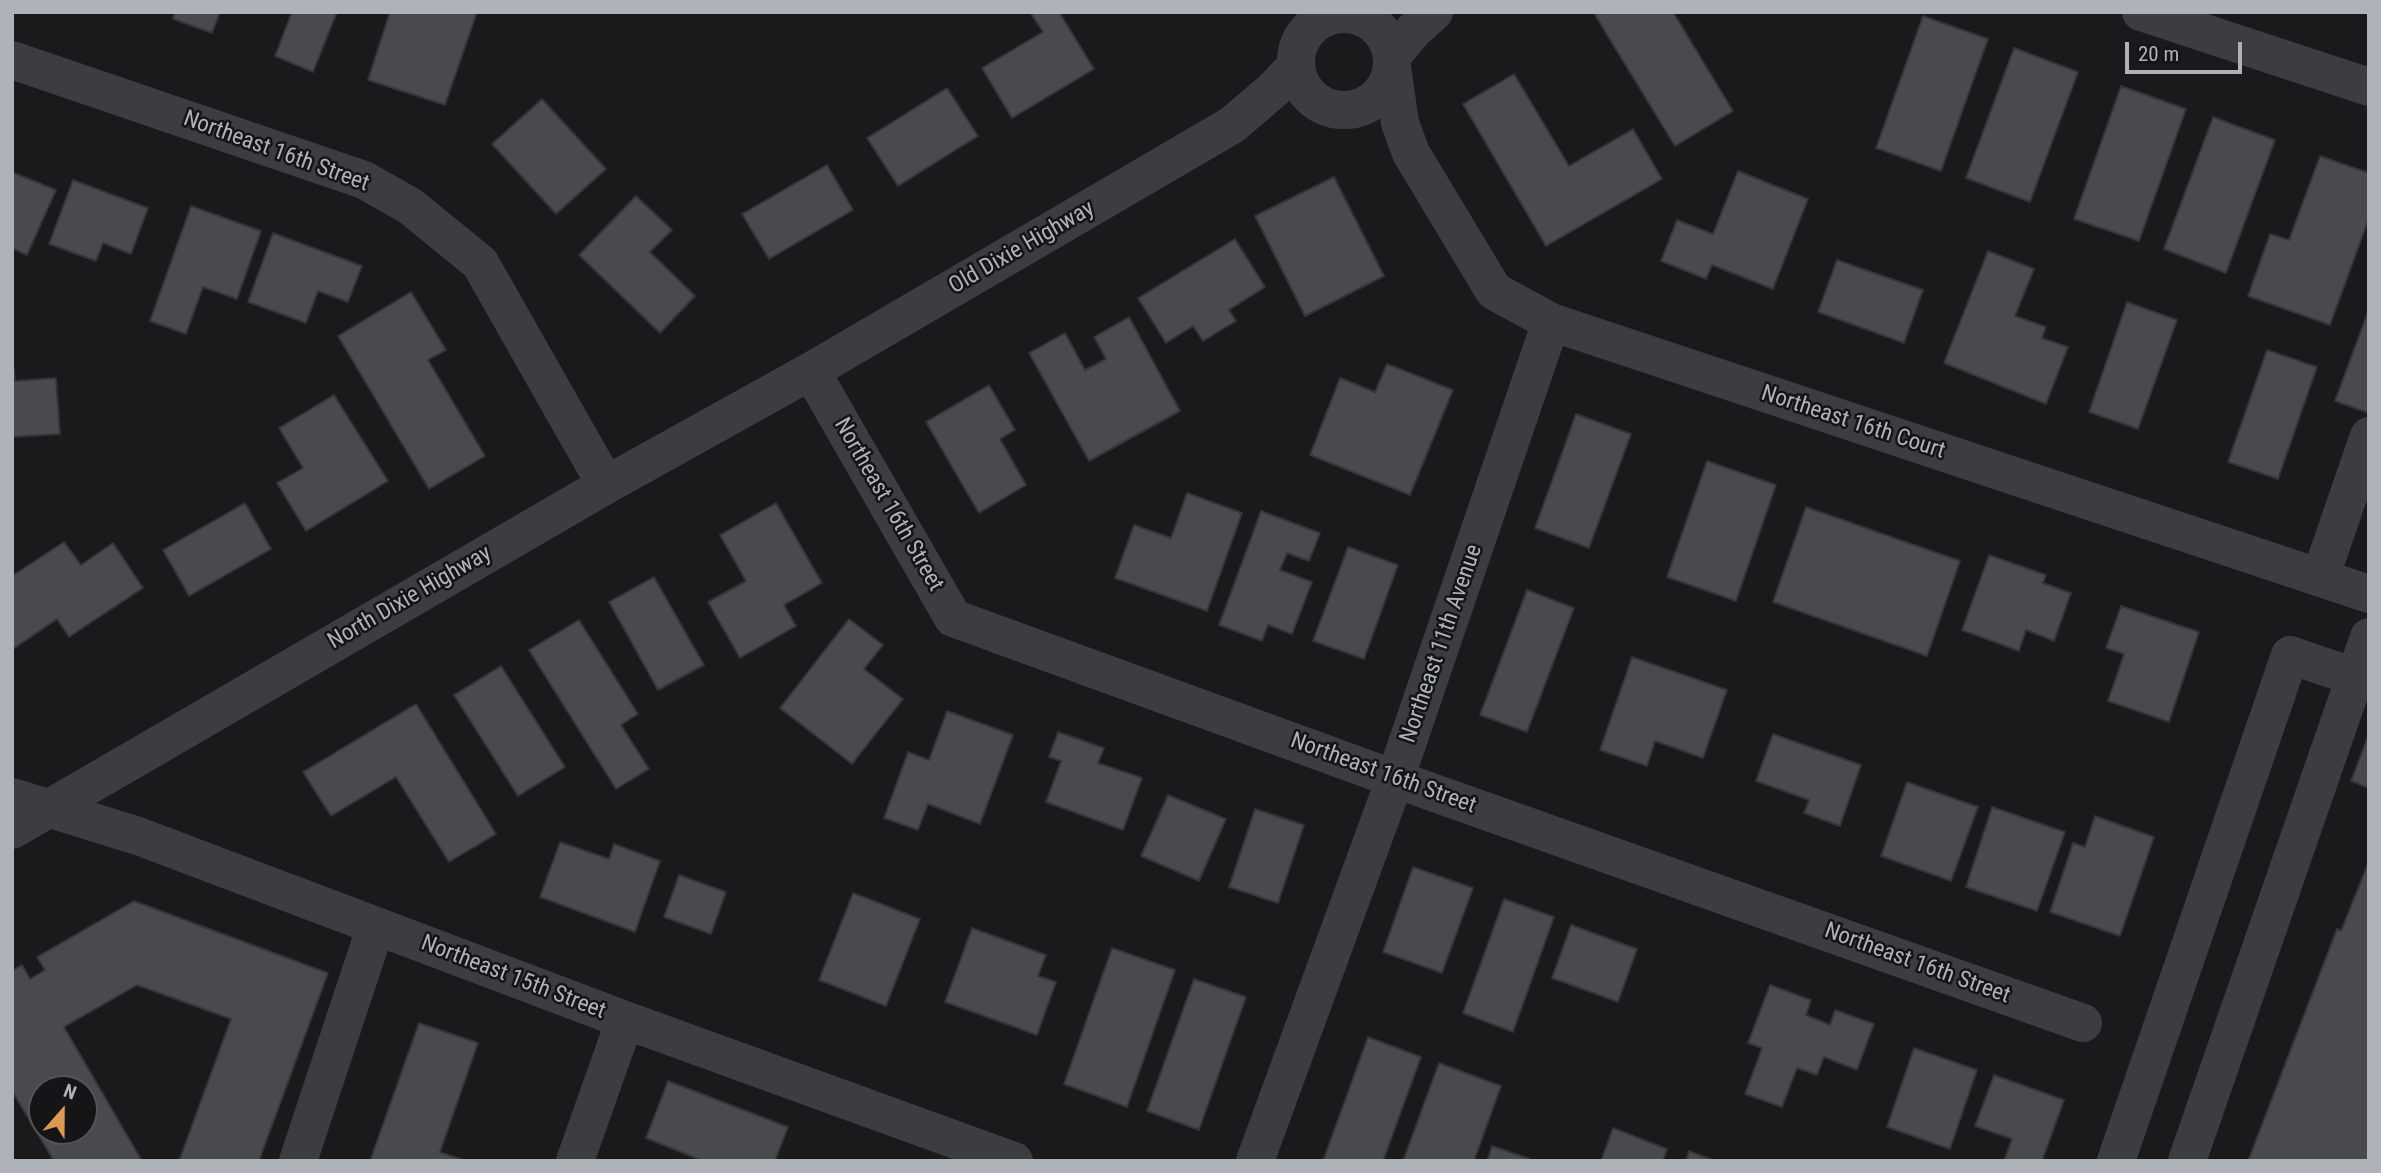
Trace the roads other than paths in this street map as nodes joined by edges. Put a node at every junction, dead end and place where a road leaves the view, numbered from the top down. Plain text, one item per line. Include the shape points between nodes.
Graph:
1 (1406, 12) edge
2 (1434, 12) edge
3 (2141, 12) edge
4 (1350, 14) edge
5 (1292, 41) edge
6 (12, 60) edge
7 (1392, 62) junction
8 (2369, 87) edge
9 (1338, 107) junction
10 (1232, 125) junction
11 (1410, 153) junction
12 (1551, 322) junction
13 (811, 371) junction
14 (2369, 436) edge
15 (606, 485) junction
16 (2320, 578) junction
17 (2369, 594) edge
18 (2369, 636) edge
19 (2355, 677) junction
20 (1395, 779) junction
21 (12, 797) edge
22 (48, 808) junction
23 (12, 830) edge
24 (376, 926) junction
25 (625, 1020) junction
26 (2083, 1023) dead end
27 (298, 1161) edge
28 (575, 1161) edge
29 (1014, 1161) edge
30 (1255, 1161) edge
31 (2116, 1161) edge
32 (2187, 1161) edge

1 - 4 street via 1389,17
2 - 7 street via 1413,31
3 - 8 street
4 - 5 street via 1318,21
4 - 7 street via 1383,32
5 - 9 street via 1300,83 1310,96
5 - 10 street, Old Dixie Highway via 1273,90
6 - 15 street, Northeast 16th Street via 364,180 410,206 480,263
7 - 9 street via 1388,82 1368,104
7 - 11 street, Northeast 16th Court via 1398,112
9 - 10 street, Old Dixie Highway via 1300,105
9 - 11 street, Northeast 16th Court
10 - 13 street, Old Dixie Highway
11 - 12 street, Northeast 16th Court via 1494,291
12 - 16 street, Northeast 16th Court
12 - 20 street, Northeast 11th Avenue
13 - 15 street, North Dixie Highway
13 - 20 street, Northeast 16th Street via 953,618
14 - 16 street
15 - 22 street, North Dixie Highway
16 - 17 street, Northeast 16th Court
18 - 19 street
19 - 31 street via 2290,655
19 - 32 street
20 - 26 street, Northeast 16th Street
20 - 30 street, Northeast 11th Avenue
21 - 22 street, Northeast 15th Street
22 - 23 street, North Dixie Highway
22 - 24 street, Northeast 15th Street via 138,836
24 - 25 street, Northeast 15th Street
24 - 27 street
25 - 28 street
25 - 29 street, Northeast 15th Street

